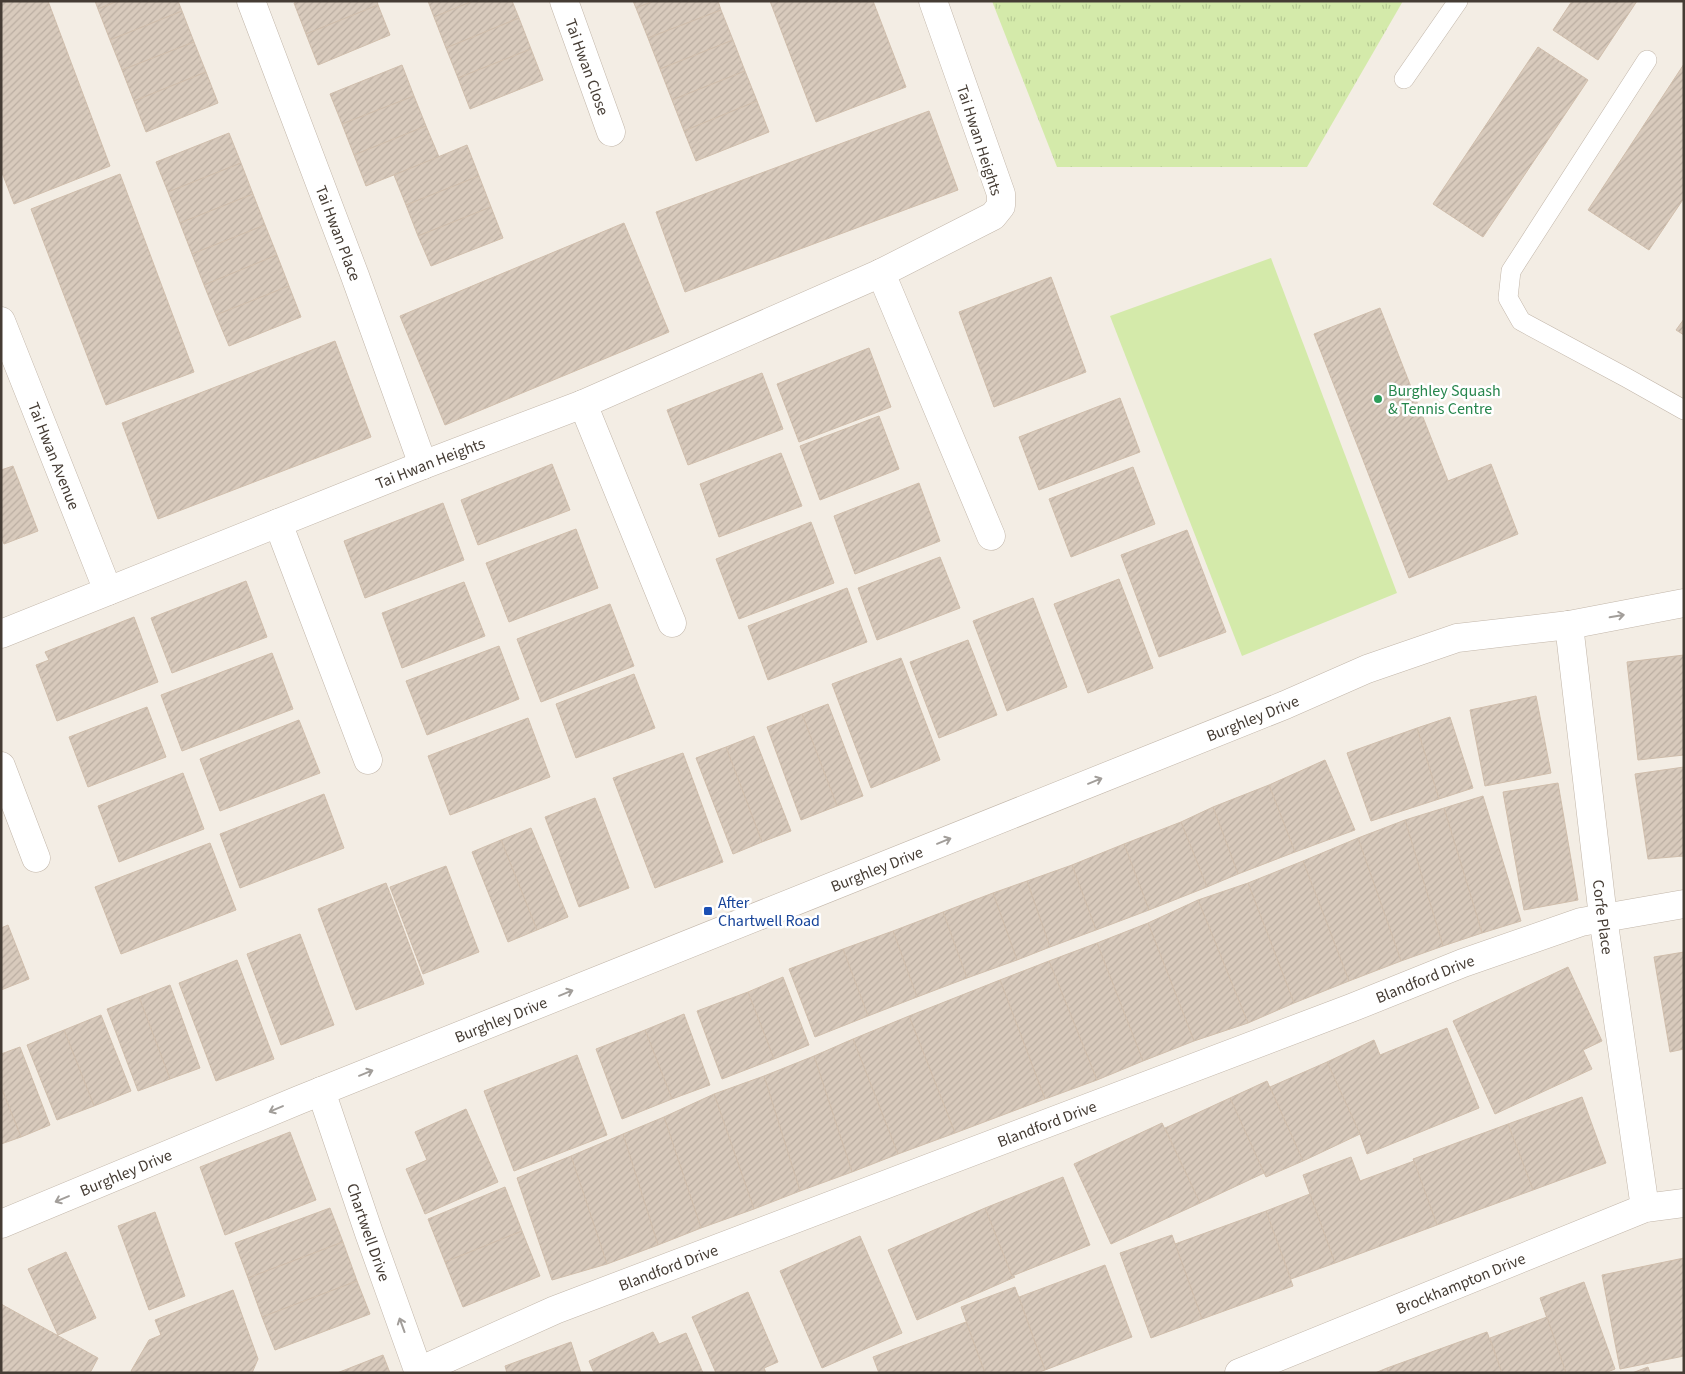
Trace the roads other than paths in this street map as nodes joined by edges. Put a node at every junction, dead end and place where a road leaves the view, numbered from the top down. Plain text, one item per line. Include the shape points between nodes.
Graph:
1 (251, 1) edge
2 (564, 1) edge
3 (933, 1) edge
4 (1458, 1) edge
5 (1647, 60) dead end
6 (1404, 79) dead end
7 (611, 132) dead end
8 (881, 273) junction
9 (1, 320) edge
10 (583, 404) junction
11 (1684, 410) edge
12 (423, 465) junction
13 (278, 523) junction
14 (991, 536) dead end
15 (108, 591) junction
16 (1684, 603) edge
17 (672, 623) dead end
18 (1569, 625) junction
19 (1, 634) edge
20 (368, 760) dead end
21 (1, 766) edge
22 (36, 858) dead end
23 (1684, 904) edge
24 (1603, 917) junction
25 (321, 1091) junction
26 (1684, 1203) edge
27 (1645, 1208) junction
28 (1, 1224) edge
29 (419, 1372) edge
30 (1240, 1373) edge

1 - 12 street, Tai Hwan Place
2 - 7 street, Tai Hwan Close
3 - 8 street, Tai Hwan Heights via 1001,194 1001,206 993,216
4 - 6 lane
5 - 11 lane via 1511,271 1508,298 1521,321
8 - 10 street, Tai Hwan Heights
8 - 14 street
9 - 15 street, Tai Hwan Avenue
10 - 12 street, Tai Hwan Heights
10 - 17 street
12 - 13 street, Tai Hwan Heights
13 - 15 street, Tai Hwan Heights
13 - 20 street
15 - 19 street, Tai Hwan Heights
18 -> 16 street, Burghley Drive
18 - 24 street, Corfe Place
25 -> 18 street, Burghley Drive via 1367,670 1457,638
21 - 22 street
23 - 24 street, Blandford Drive
24 - 27 street, Corfe Place
24 - 29 street, Blandford Drive via 1463,963 1324,1019 555,1310
25 -> 28 street, Burghley Drive
29 -> 25 street, Chartwell Drive
26 - 27 street, Brockhampton Drive
27 - 30 street, Brockhampton Drive

